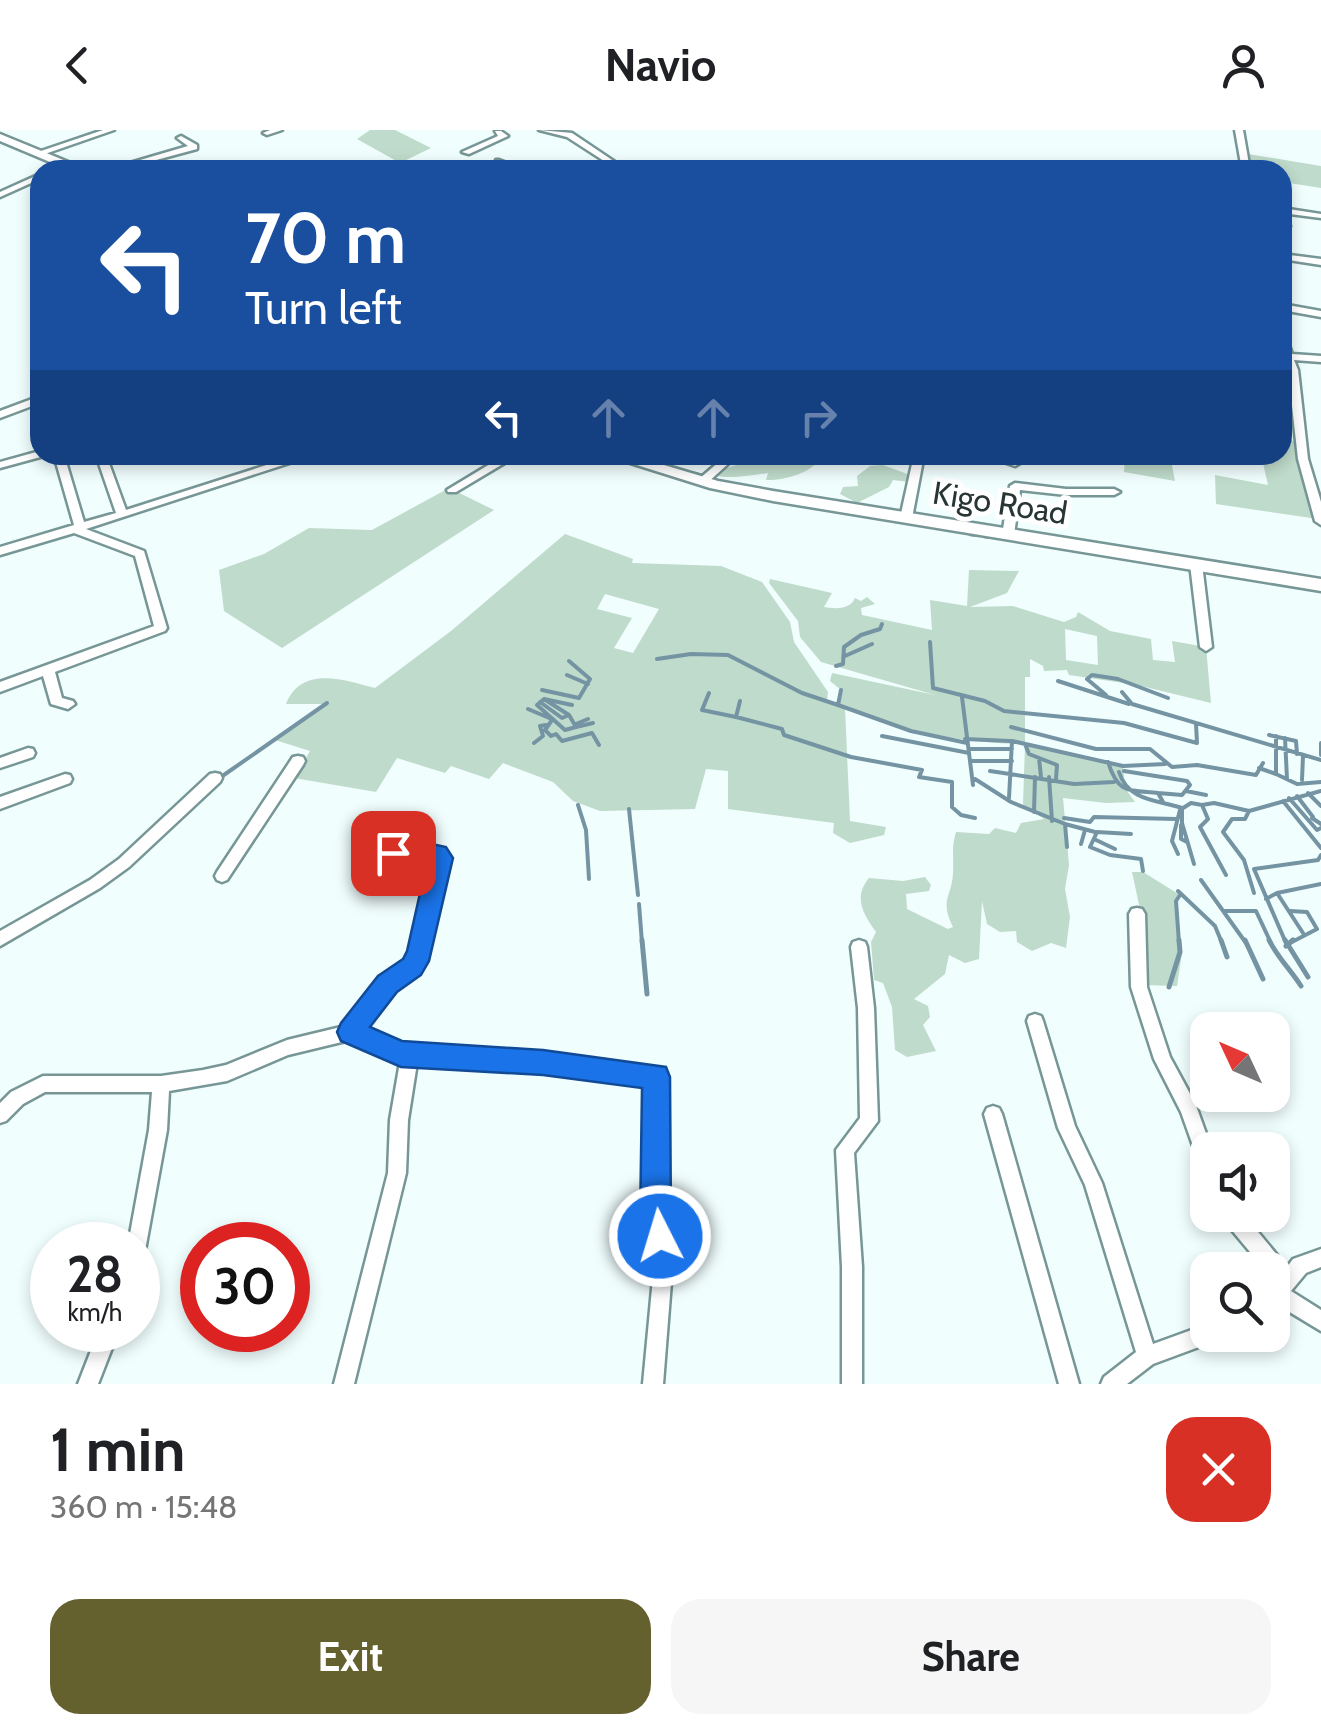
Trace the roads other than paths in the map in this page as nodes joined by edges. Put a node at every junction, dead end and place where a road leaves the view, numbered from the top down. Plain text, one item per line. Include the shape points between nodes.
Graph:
1 (110, 130) edge
2 (278, 130) edge
3 (509, 130) edge
4 (543, 130) edge
5 (1239, 130) edge
6 (496, 132) edge
7 (267, 133) dead end
8 (0, 137) edge
9 (180, 138) dead end
10 (466, 152) dead end
11 (39, 153) junction
12 (52, 160) edge
13 (147, 160) edge
14 (609, 160) edge
15 (1244, 160) edge
16 (30, 181) edge
17 (0, 196) edge
18 (1292, 212) edge
19 (1321, 216) edge
20 (1292, 258) edge
21 (1321, 262) edge
22 (1292, 309) edge
23 (1321, 314) edge
24 (1292, 356) edge
25 (1321, 359) edge
26 (1292, 370) edge
27 (30, 403) edge
28 (0, 415) edge
29 (1292, 437) edge
30 (1300, 438) junction
31 (30, 457) edge
32 (61, 465) edge
33 (104, 465) edge
34 (278, 465) edge
35 (496, 465) edge
36 (658, 465) edge
37 (721, 465) edge
38 (917, 465) edge
39 (0, 466) edge
40 (703, 481) junction
41 (452, 490) dead end
42 (1114, 492) dead end
43 (122, 515) junction
44 (906, 518) junction
45 (1321, 520) edge
46 (77, 528) junction
47 (1008, 534) junction
48 (0, 551) edge
49 (1196, 564) junction
50 (1321, 585) edge
51 (1206, 646) dead end
52 (48, 668) junction
53 (0, 687) edge
54 (68, 704) dead end
55 (28, 752) dead end
56 (298, 761) dead end
57 (0, 763) edge
58 (215, 778) dead end
59 (65, 779) dead end
60 (0, 804) edge
61 (368, 856) dead end
62 (222, 876) dead end
63 (1137, 914) dead end
64 (0, 938) edge
65 (859, 947) dead end
66 (1035, 1021) dead end
67 (350, 1032) junction
68 (410, 1055) junction
69 (161, 1084) junction
70 (993, 1114) dead end
71 (0, 1116) edge
72 (1197, 1132) edge
73 (141, 1222) edge
74 (1321, 1258) edge
75 (1290, 1278) edge
76 (1290, 1300) edge
77 (1321, 1322) edge
78 (1190, 1340) edge
79 (100, 1352) edge
80 (1147, 1356) junction
81 (88, 1384) edge
82 (344, 1384) edge
83 (653, 1384) edge
84 (852, 1384) edge
85 (1069, 1384) edge
86 (1111, 1384) edge

1 - 11 street
2 - 7 street
3 - 6 street
4 - 14 street via 570,135
5 - 15 street
6 - 10 street via 504,136
8 - 11 street
9 - 13 street via 194,147
11 - 12 street
16 - 17 street
18 - 19 street
20 - 21 street
22 - 23 street
24 - 25 street
26 - 30 street
27 - 28 street
29 - 30 street
30 - 45 street
31 - 39 street
32 - 46 street
33 - 43 street
34 - 43 street
35 - 41 street
36 - 40 street, Kigo Road
37 - 40 street
38 - 44 street
40 - 44 street, Kigo Road
42 - 47 street via 1015,486
43 - 46 street
44 - 47 street, Kigo Road
46 - 48 street
46 - 52 street via 140,554 162,627
47 - 49 street, Kigo Road
49 - 50 street, Kigo Road
49 - 51 street
52 - 53 street
52 - 54 street via 56,701
55 - 57 street
56 - 62 street
58 - 64 street via 110,874
59 - 60 street
61 - 67 street via 418,850 440,858 418,959
63 - 72 street via 1139,988 1162,1059
65 - 84 street via 869,1118 845,1150
66 - 80 street
67 - 68 street
67 - 69 street via 227,1073
68 - 82 street via 397,1173
68 - 83 street via 656,1077 656,1225 664,1256
69 - 71 street via 43,1084
69 - 73 street
70 - 85 street
74 - 75 street via 1305,1262
76 - 77 street
78 - 80 street
79 - 81 street
80 - 86 street

